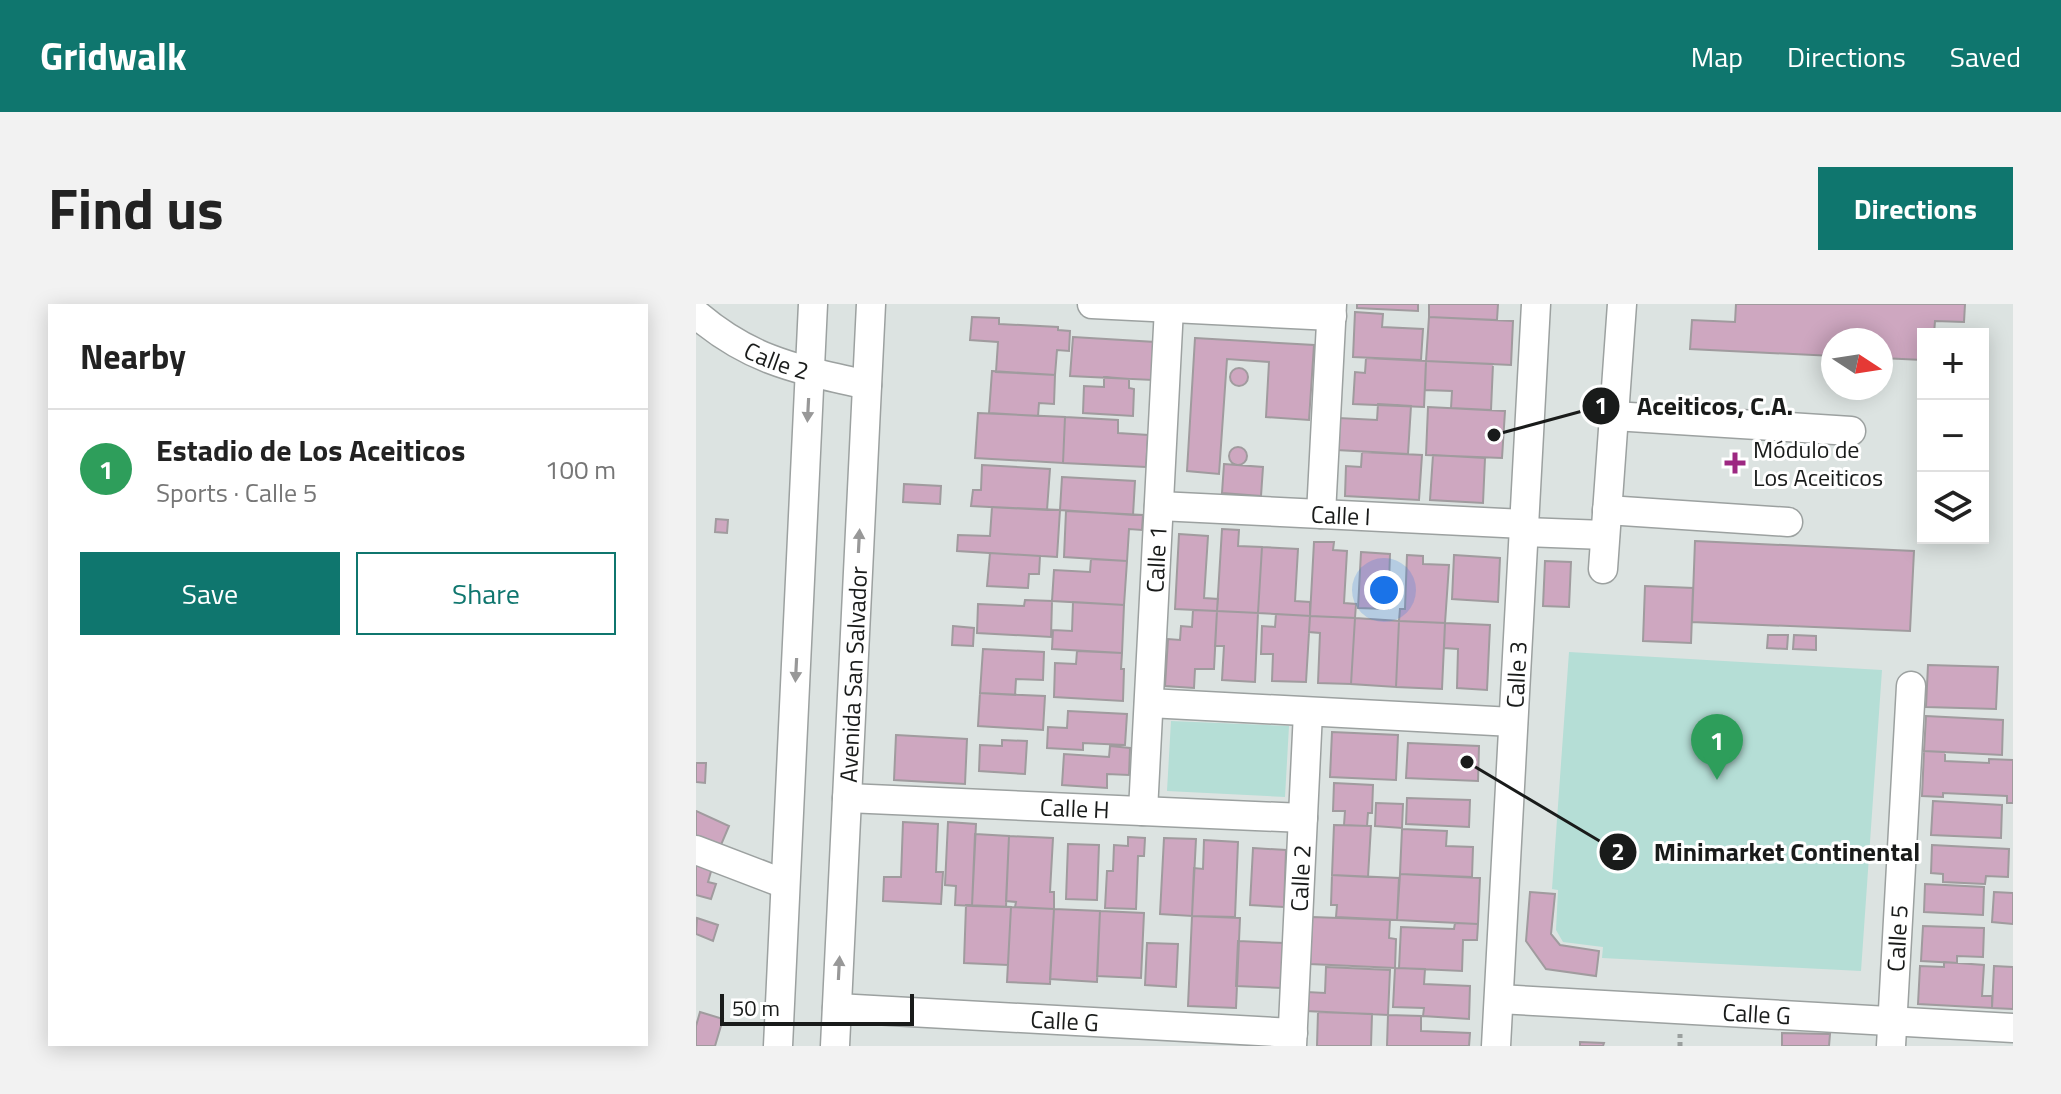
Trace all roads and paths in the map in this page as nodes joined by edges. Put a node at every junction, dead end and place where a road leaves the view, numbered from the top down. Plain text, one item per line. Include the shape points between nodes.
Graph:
1 (813, 304) edge
2 (871, 304) edge
3 (1092, 304) edge
4 (1536, 304) edge
5 (1622, 304) edge
6 (1169, 308) junction
7 (1332, 310) edge
8 (696, 314) edge
9 (810, 372) junction
10 (867, 385) junction
11 (1614, 416) junction
12 (1851, 431) dead end
13 (1159, 506) junction
14 (1321, 514) junction
15 (1788, 522) dead end
16 (1606, 523) junction
17 (1524, 528) junction
18 (1603, 569) dead end
19 (1911, 686) dead end
20 (1149, 703) junction
21 (1308, 712) junction
22 (1513, 722) junction
23 (847, 798) junction
24 (1143, 811) junction
25 (1303, 818) junction
26 (696, 850) edge
27 (785, 884) junction
28 (1499, 999) junction
29 (837, 1008) junction
30 (2013, 1028) edge
31 (1892, 1034) edge
32 (1292, 1040) edge
33 (778, 1046) edge
34 (835, 1046) edge
35 (1496, 1046) edge

1 - 9 street
2 - 10 street, Avenida San Salvador
3 - 6 street
4 - 17 street, Calle 3
5 - 11 street
6 - 7 street
6 - 13 street, Calle 1
7 - 14 street
8 - 9 street, Calle 2 via 760,357
9 - 10 street, Calle 2
9 -> 27 street
23 -> 10 street, Avenida San Salvador
11 - 12 street
11 - 16 street
13 - 14 street, Calle I
13 - 20 street, Calle 1
14 - 17 street, Calle I
15 - 16 street, Calle I
16 - 17 street, Calle I
16 - 18 street
17 - 22 street, Calle 3
19 - 31 street, Calle 5
20 - 21 street
20 - 24 street, Calle 1
21 - 22 street
21 - 25 street, Calle 2
22 - 28 street, Calle 3
23 - 24 street, Calle H
29 -> 23 street, Avenida San Salvador
24 - 25 street, Calle H
25 - 32 street, Calle 2
26 - 27 street
27 - 33 street
28 - 31 street, Calle G
28 - 35 street, Calle 3
29 - 32 street, Calle G
29 - 34 street, Avenida San Salvador
30 - 31 street, Calle G

